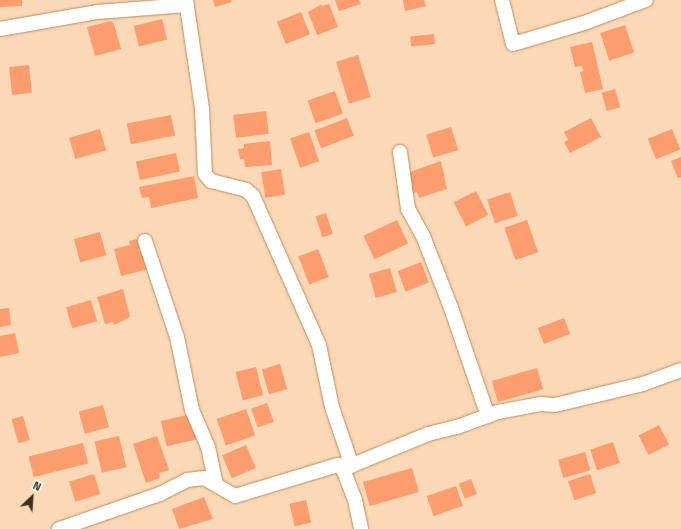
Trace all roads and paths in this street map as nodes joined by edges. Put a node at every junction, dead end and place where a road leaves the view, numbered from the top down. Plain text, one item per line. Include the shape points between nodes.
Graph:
1 (502, 0) edge
2 (646, 0) edge
3 (187, 3) edge
4 (0, 29) edge
5 (400, 152) dead end
6 (145, 241) dead end
7 (681, 370) edge
8 (488, 416) junction
9 (348, 468) junction
10 (216, 484) junction
11 (101, 522) edge
12 (59, 529) edge
13 (361, 529) edge

1 - 2 street via 513,44 584,24
3 - 4 street via 98,12
3 - 9 street via 202,109 205,174 211,181 246,190 253,196 319,346
5 - 8 street via 408,209 423,236 451,308
6 - 10 street via 177,337 190,403 208,447
7 - 8 street via 643,384 555,405 541,404
8 - 9 street via 428,434
9 - 10 street via 332,466 235,496
9 - 13 street
10 - 11 street via 204,478 187,480
11 - 12 street

